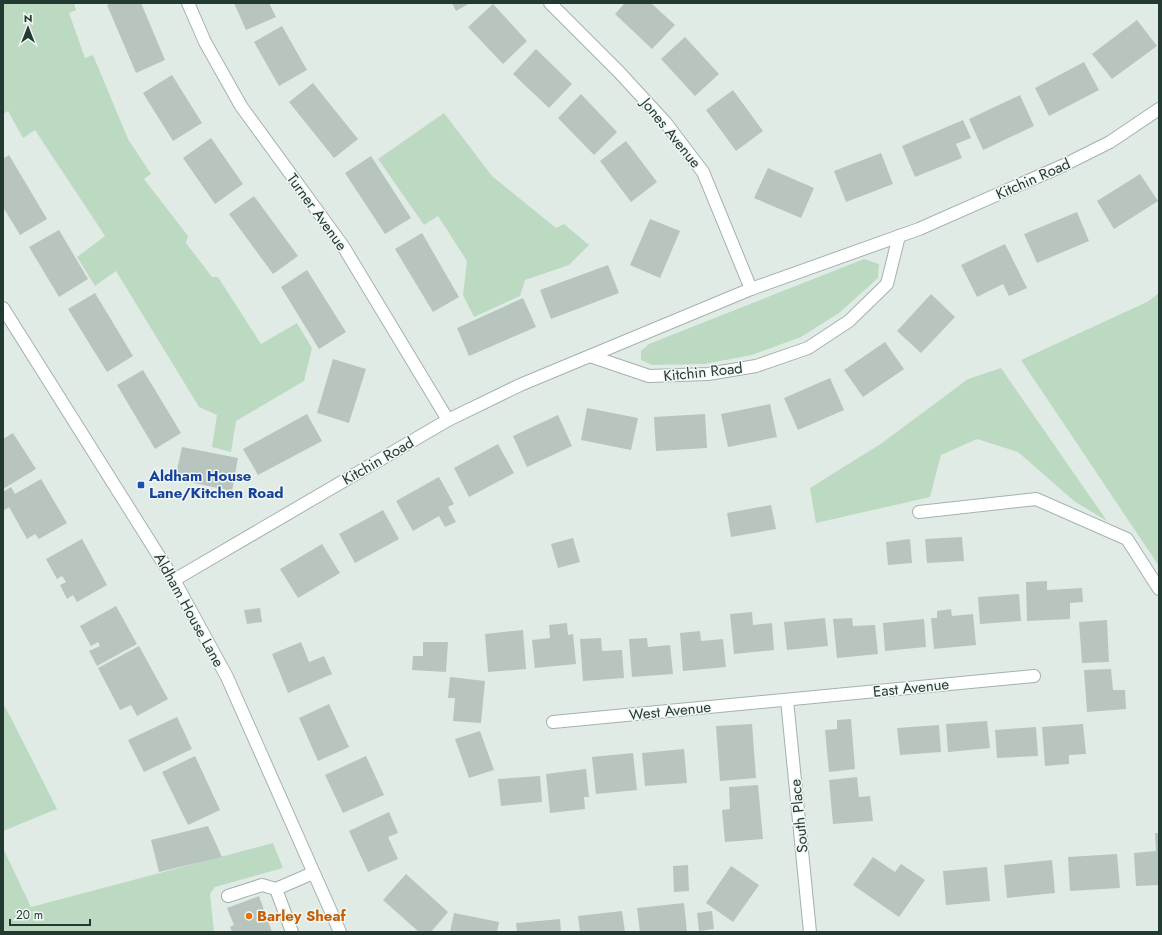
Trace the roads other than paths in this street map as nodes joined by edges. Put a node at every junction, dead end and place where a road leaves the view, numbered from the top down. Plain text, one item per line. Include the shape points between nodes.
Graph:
1 (188, 3) edge
2 (550, 3) edge
3 (1159, 109) edge
4 (899, 236) junction
5 (751, 289) junction
6 (3, 308) edge
7 (590, 356) junction
8 (448, 420) junction
9 (919, 512) dead end
10 (174, 580) junction
11 (1159, 589) edge
12 (1034, 676) dead end
13 (787, 700) junction
14 (553, 722) dead end
15 (313, 873) junction
16 (276, 889) junction
17 (228, 896) dead end
18 (292, 932) edge
19 (340, 932) edge
20 (810, 932) edge

1 - 8 street, Turner Avenue via 205,42 241,106 343,246
2 - 5 street, Jones Avenue via 665,122 703,172
3 - 4 street, Kitchin Road via 1110,142 1062,166
4 - 5 street, Kitchin Road
4 - 7 street, Kitchin Road via 887,284 849,321 808,348 756,366 708,374 649,376
5 - 7 street, Kitchin Road
6 - 10 street, Aldham House Lane
7 - 8 street, Kitchin Road via 520,385
8 - 10 street, Kitchin Road
9 - 11 street via 1036,500 1127,539
10 - 15 street, Aldham House Lane via 227,677
12 - 13 street, East Avenue
13 - 14 street, West Avenue
13 - 20 street, South Place
15 - 16 street
15 - 19 street, Aldham House Lane
16 - 17 street via 262,885
16 - 18 street

